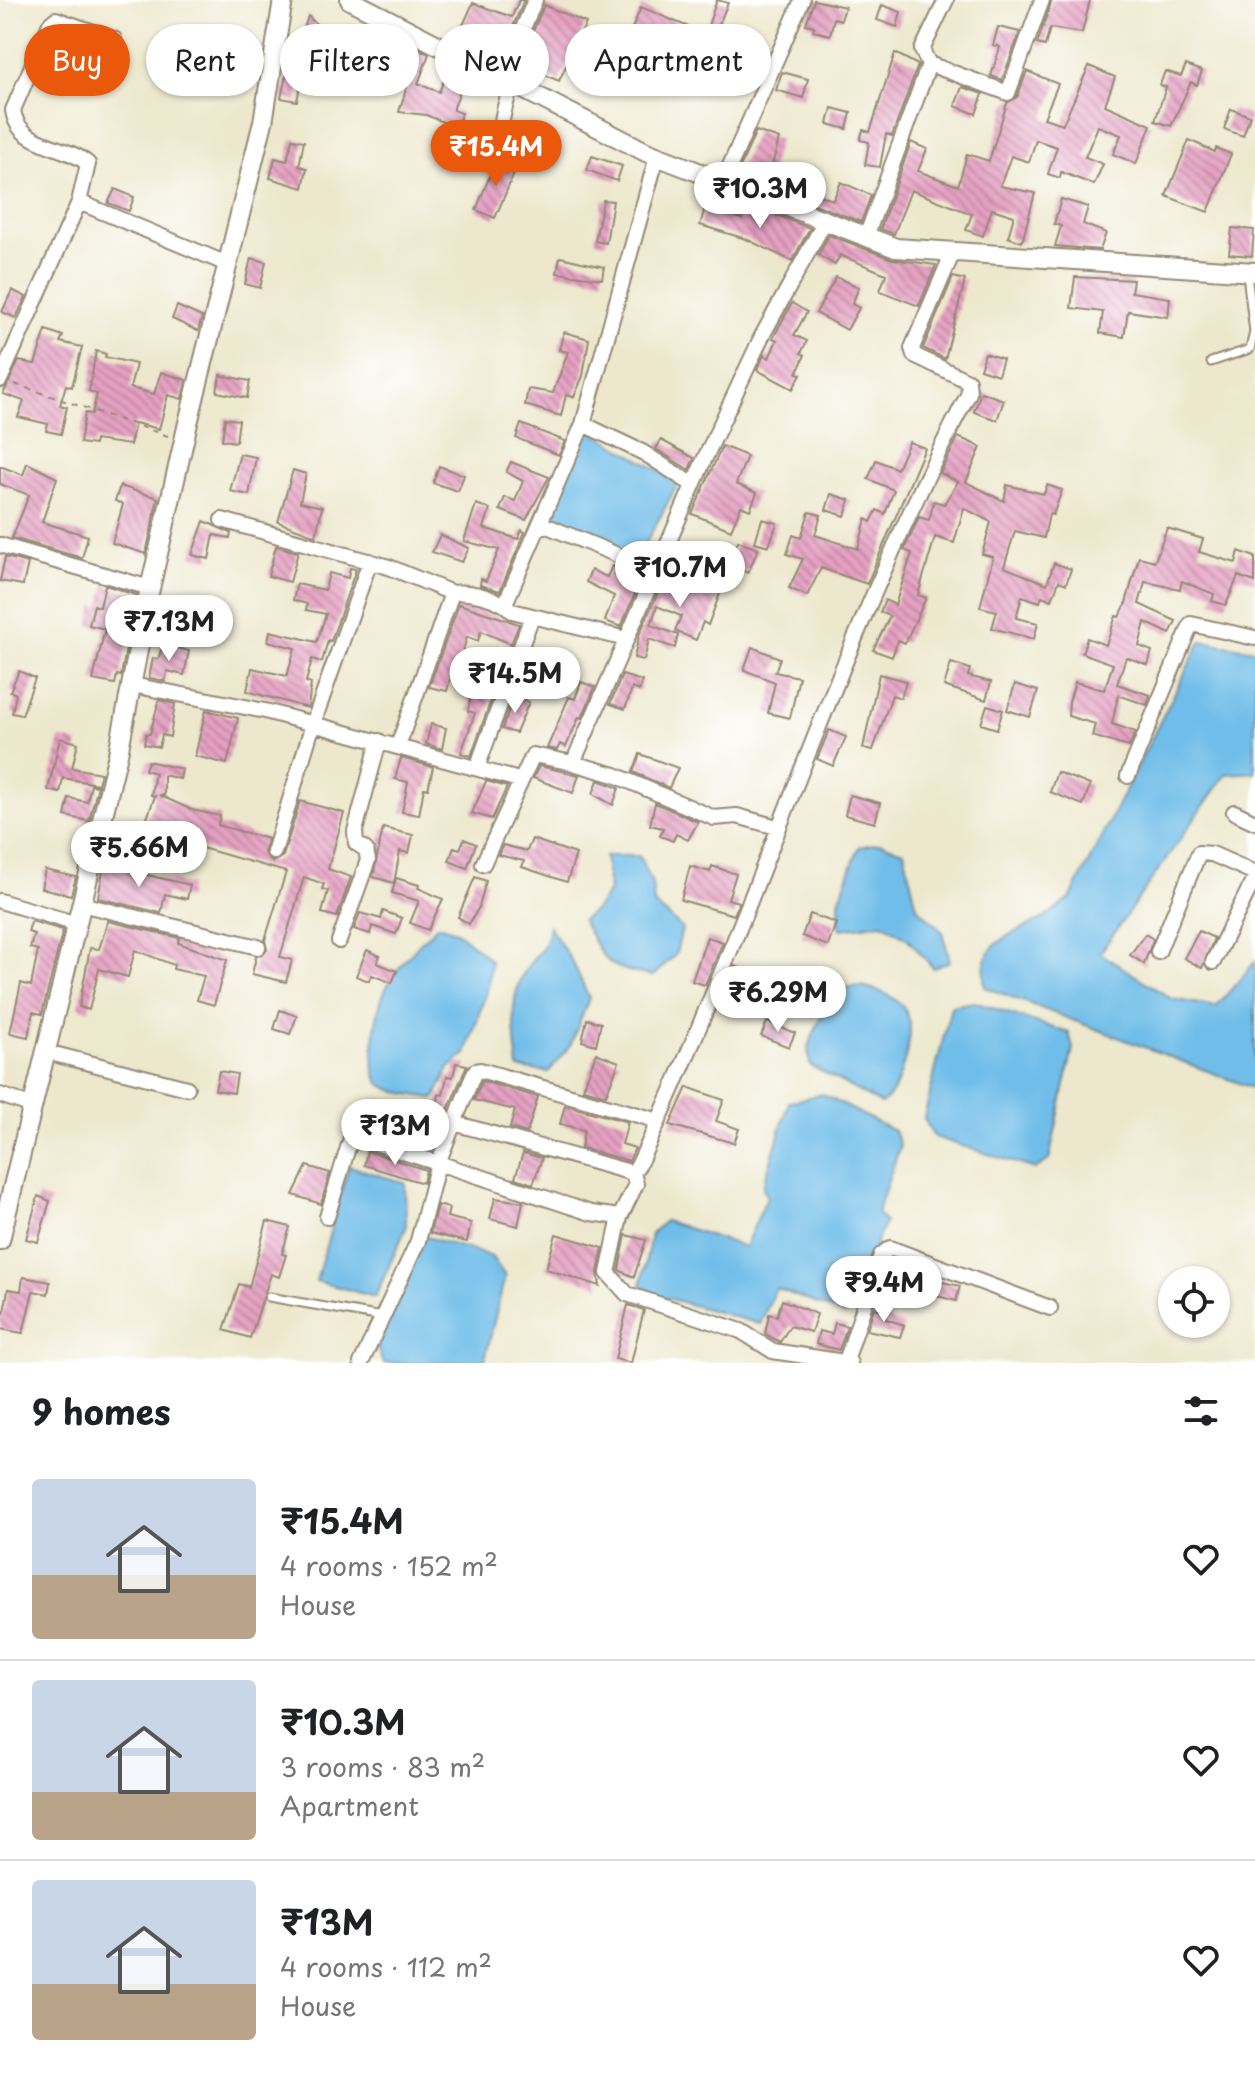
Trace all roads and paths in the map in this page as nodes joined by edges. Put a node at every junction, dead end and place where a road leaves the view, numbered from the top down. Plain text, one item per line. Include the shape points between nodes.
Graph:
1 (283, 0) edge
2 (350, 0) edge
3 (535, 0) edge
4 (802, 0) edge
5 (946, 0) edge
6 (1042, 0) edge
7 (50, 24) edge
8 (70, 24) edge
9 (527, 24) edge
10 (435, 43) edge
11 (929, 64) junction
12 (24, 84) edge
13 (504, 96) edge
14 (539, 96) edge
15 (657, 156) junction
16 (516, 159) dead end
17 (723, 182) junction
18 (79, 202) junction
19 (825, 221) junction
20 (866, 237) junction
21 (953, 252) junction
22 (227, 264) junction
23 (1251, 272) edge
24 (1211, 362) dead end
25 (0, 380) edge
26 (583, 424) junction
27 (184, 441) junction
28 (693, 485) junction
29 (222, 520) dead end
30 (540, 523) junction
31 (0, 545) edge
32 (370, 561) junction
33 (656, 571) junction
34 (150, 588) junction
35 (452, 593) junction
36 (505, 604) junction
37 (532, 616) junction
38 (1255, 638) edge
39 (626, 639) junction
40 (132, 685) junction
41 (313, 724) junction
42 (379, 741) junction
43 (398, 746) junction
44 (573, 763) junction
45 (477, 768) junction
46 (1128, 776) dead end
47 (519, 780) junction
48 (1234, 812) dead end
49 (1255, 822) edge
50 (777, 827) junction
51 (274, 852) dead end
52 (483, 864) dead end
53 (1255, 875) edge
54 (0, 901) edge
55 (81, 904) junction
56 (77, 924) junction
57 (339, 941) dead end
58 (258, 947) dead end
59 (1158, 952) dead end
60 (1213, 962) dead end
61 (58, 1055) dead end
62 (187, 1088) dead end
63 (0, 1095) edge
64 (33, 1106) junction
65 (659, 1121) junction
66 (454, 1123) junction
67 (438, 1163) junction
68 (633, 1173) junction
69 (327, 1217) dead end
70 (620, 1217) junction
71 (0, 1240) edge
72 (269, 1297) dead end
73 (1050, 1308) dead end
74 (382, 1317) junction
75 (771, 1357) edge
76 (848, 1362) edge
77 (361, 1363) edge

1 - 22 street via 263,122
2 - 10 street
3 - 9 street
4 - 17 street
5 - 11 street via 922,50
6 - 11 street via 1008,93
7 - 8 street via 56,19
11 - 20 street
12 - 18 street via 13,110 15,120 36,141 88,164
13 - 16 street via 499,131
14 - 15 street
15 - 17 street
15 - 26 street
17 - 19 street
18 - 22 street
18 - 25 street
19 - 20 street
19 - 28 street via 762,336
20 - 21 street via 896,248
21 - 23 street
21 - 50 street via 912,348 914,355 968,381 969,393 884,565
22 - 27 street
23 - 24 lane via 1250,349
25 - 27 path
26 - 28 street via 644,453
26 - 30 street
27 - 34 street
28 - 33 street
29 - 32 street
30 - 33 street
30 - 36 street
31 - 34 street
32 - 35 street
32 - 41 street
33 - 39 street
34 - 40 street
35 - 36 street
35 - 43 street
36 - 37 street
37 - 39 street
37 - 45 street
38 - 46 street via 1191,624
39 - 44 street
40 - 41 street
40 - 55 street
41 - 42 street
41 - 51 street
42 - 43 street
42 - 57 street via 355,831 368,860
43 - 45 street
44 - 47 street via 533,755
44 - 50 street via 615,775 714,818 728,815
45 - 47 street
47 - 52 street
48 - 49 street
50 - 65 street
53 - 59 street via 1199,853
53 - 60 street
54 - 56 street
55 - 56 street
55 - 58 street
56 - 64 street
61 - 62 street
63 - 64 street
64 - 71 street
65 - 66 street via 480,1070 468,1084
65 - 68 street
66 - 67 street
66 - 68 street
67 - 69 street via 369,1141 350,1141
67 - 70 street via 591,1213
67 - 74 street via 418,1241
68 - 70 street via 636,1184
70 - 75 street via 608,1273 627,1294 741,1331
72 - 74 lane
73 - 76 street via 890,1248 881,1255
74 - 77 street
75 - 76 street

